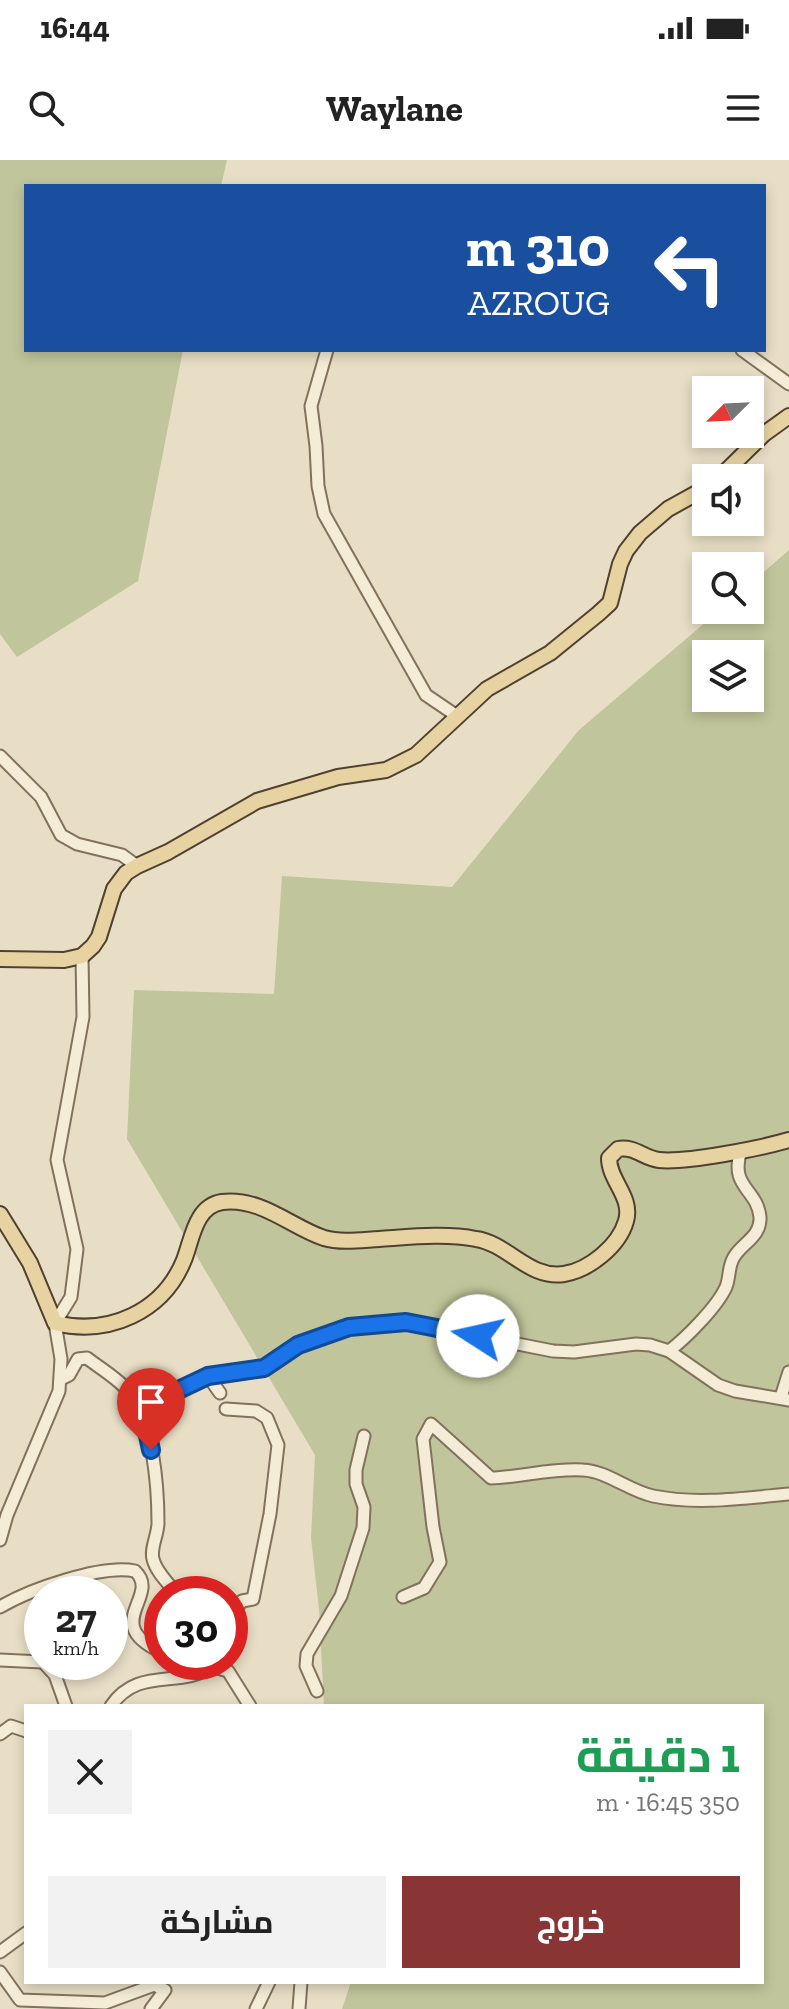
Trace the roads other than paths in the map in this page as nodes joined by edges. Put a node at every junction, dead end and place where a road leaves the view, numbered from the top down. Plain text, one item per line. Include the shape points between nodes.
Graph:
1 (326, 352) edge
2 (745, 352) edge
3 (789, 384) edge
4 (789, 416) edge
5 (733, 464) edge
6 (692, 496) edge
7 (457, 716) junction
8 (0, 756) edge
9 (137, 866) junction
10 (82, 956) junction
11 (0, 959) edge
12 (789, 1140) edge
13 (741, 1150) junction
14 (0, 1214) edge
15 (55, 1323) junction
16 (669, 1351) junction
17 (789, 1372) edge
18 (208, 1376) junction
19 (61, 1379) junction
20 (220, 1393) dead end
21 (785, 1398) edge
22 (138, 1405) junction
23 (226, 1409) dead end
24 (364, 1436) dead end
25 (789, 1494) edge
26 (0, 1540) edge
27 (153, 1561) junction
28 (137, 1573) junction
29 (164, 1576) edge
30 (144, 1588) edge
31 (144, 1588) edge
32 (403, 1597) dead end
33 (248, 1600) edge
34 (0, 1607) edge
35 (144, 1641) edge
36 (0, 1660) edge
37 (24, 1661) edge
38 (57, 1680) edge
39 (154, 1680) edge
40 (236, 1680) edge
41 (317, 1691) dead end
42 (65, 1704) edge
43 (113, 1704) edge
44 (249, 1704) edge
45 (24, 1730) edge
46 (0, 1734) edge
47 (24, 1934) edge
48 (0, 1952) edge
49 (0, 1972) edge
50 (150, 1984) edge
51 (268, 1984) edge
52 (301, 1984) edge
53 (151, 2009) edge
54 (256, 2009) edge
55 (299, 2009) edge

1 - 7 street via 311,406 324,514 426,695
2 - 3 street
4 - 5 main road
6 - 7 main road via 668,509 626,551 610,603 550,653 487,689
7 - 9 main road via 394,768 338,777 257,801
8 - 9 street via 41,797 61,835 122,855
9 - 10 main road via 114,889 99,937
10 - 11 main road
10 - 15 street via 83,1017 57,1160 77,1249 71,1297
12 - 13 main road
13 - 15 main road via 671,1160 618,1149 609,1166 625,1199 625,1224 608,1249 572,1272 533,1270 503,1249 476,1239 325,1238 279,1214 223,1202 204,1212 174,1279 149,1307 101,1327
13 - 16 street via 738,1174 758,1211 759,1227 733,1258 723,1292
14 - 15 main road via 30,1263
15 - 19 street
16 - 18 street via 636,1344 553,1351 392,1321 349,1327 304,1342 264,1368
16 - 21 street via 718,1385
17 - 21 street
18 - 20 street
18 - 22 street
19 - 22 street via 76,1361 87,1358 125,1387
19 - 26 street
22 - 27 street via 156,1493
23 - 33 street via 256,1411 267,1418 278,1445 270,1514 253,1599
24 - 41 street via 356,1470 363,1528 341,1596 307,1654 306,1666
25 - 32 street via 685,1500 650,1496 587,1470 491,1478 431,1424 423,1439 440,1562 424,1588
27 - 28 street
27 - 29 street
28 - 31 street
28 - 34 street via 119,1570 70,1579
30 - 35 street via 133,1610 134,1626
36 - 37 street
38 - 42 street
39 - 43 street via 134,1685
40 - 44 street
45 - 46 street via 11,1726
47 - 48 street
49 - 50 street via 20,2000 105,2003
50 - 53 street via 165,1990
51 - 54 street
52 - 55 street

